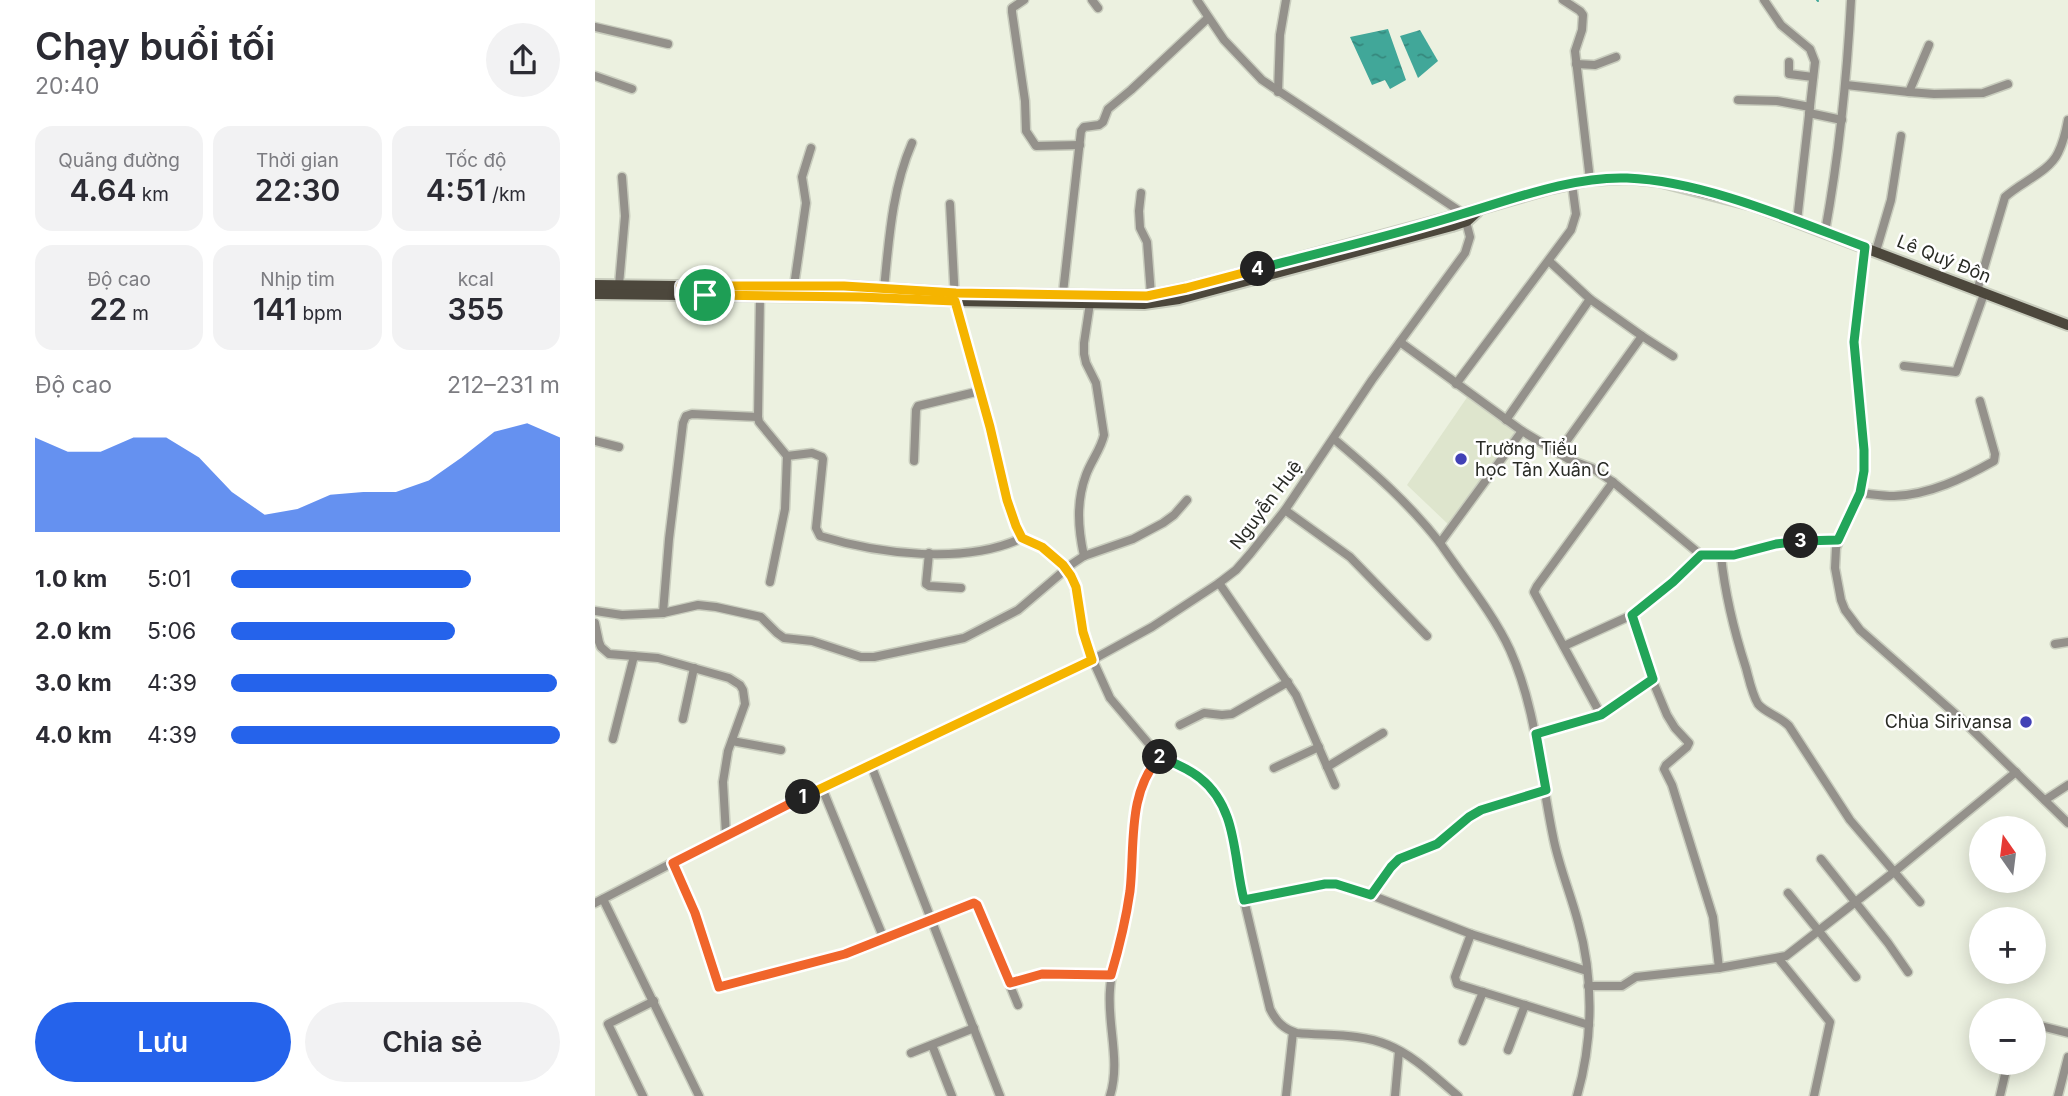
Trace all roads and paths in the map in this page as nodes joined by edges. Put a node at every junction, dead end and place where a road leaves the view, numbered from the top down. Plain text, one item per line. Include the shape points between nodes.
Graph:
1 (1024, 0) edge
2 (1092, 0) edge
3 (1196, 0) edge
4 (1286, 0) edge
5 (1563, 0) edge
6 (1764, 0) edge
7 (1851, 0) edge
8 (1098, 8) dead end
9 (1208, 18) junction
10 (595, 27) edge
11 (668, 44) dead end
12 (1929, 45) dead end
13 (1616, 57) dead end
14 (1789, 62) dead end
15 (1576, 64) junction
16 (595, 76) edge
17 (1813, 77) junction
18 (2008, 84) dead end
19 (1846, 85) junction
20 (632, 89) dead end
21 (1278, 92) junction
22 (1909, 92) junction
23 (1738, 100) dead end
24 (1809, 110) junction
25 (1842, 120) junction
26 (2068, 120) edge
27 (1901, 136) dead end
28 (912, 143) dead end
29 (1080, 145) junction
30 (811, 148) dead end
31 (622, 177) dead end
32 (1590, 180) junction
33 (1571, 184) junction
34 (1141, 194) dead end
35 (950, 204) dead end
36 (1466, 217) junction
37 (1797, 221) junction
38 (1825, 232) junction
39 (1870, 249) junction
40 (1549, 261) junction
41 (1256, 274) junction
42 (595, 285) edge
43 (619, 285) junction
44 (794, 286) junction
45 (884, 289) junction
46 (681, 290) junction
47 (1063, 293) junction
48 (1981, 293) junction
49 (595, 294) edge
50 (1151, 295) junction
51 (760, 297) junction
52 (955, 297) junction
53 (1591, 299) junction
54 (1090, 303) junction
55 (2068, 325) edge
56 (1642, 337) junction
57 (1399, 342) junction
58 (1672, 356) dead end
59 (1903, 366) dead end
60 (1456, 384) junction
61 (980, 391) junction
62 (1980, 401) dead end
63 (758, 417) junction
64 (1506, 420) junction
65 (1522, 431) junction
66 (1334, 439) junction
67 (595, 441) edge
68 (619, 447) dead end
69 (1557, 453) junction
70 (787, 456) junction
71 (914, 461) dead end
72 (1613, 482) junction
73 (1860, 493) junction
74 (1187, 500) dead end
75 (1285, 510) junction
76 (1022, 538) junction
77 (1838, 540) junction
78 (1440, 543) junction
79 (929, 553) junction
80 (1701, 555) junction
81 (1084, 556) junction
82 (1721, 556) junction
83 (1066, 569) junction
84 (770, 582) dead end
85 (1219, 583) junction
86 (961, 588) dead end
87 (595, 611) edge
88 (663, 612) junction
89 (1632, 615) junction
90 (595, 623) edge
91 (1427, 636) dead end
92 (2068, 642) edge
93 (2055, 644) dead end
94 (1564, 646) junction
95 (634, 656) junction
96 (1092, 660) junction
97 (694, 668) junction
98 (1653, 679) junction
99 (1288, 682) junction
100 (1601, 715) junction
101 (683, 719) dead end
102 (1179, 725) dead end
103 (1383, 733) dead end
104 (1536, 734) junction
105 (613, 739) dead end
106 (732, 741) junction
107 (1319, 747) junction
108 (781, 750) dead end
109 (1160, 757) junction
110 (871, 765) junction
111 (1327, 767) junction
112 (1275, 768) dead end
113 (2015, 772) junction
114 (1335, 785) dead end
115 (2068, 785) edge
116 (822, 788) junction
117 (1546, 790) junction
118 (2045, 800) junction
119 (2068, 823) edge
120 (726, 835) junction
121 (1821, 859) dead end
122 (673, 863) junction
123 (1894, 872) junction
124 (1788, 893) dead end
125 (1371, 895) junction
126 (1244, 900) junction
127 (1856, 901) junction
128 (597, 902) edge
129 (1920, 902) dead end
130 (932, 920) junction
131 (1818, 931) junction
132 (1471, 934) junction
133 (884, 939) junction
134 (1778, 958) junction
135 (1719, 968) junction
136 (1587, 971) junction
137 (1908, 972) dead end
138 (1111, 975) junction
139 (1856, 976) dead end
140 (1010, 983) junction
141 (1588, 986) junction
142 (1483, 992) junction
143 (654, 1001) junction
144 (1018, 1005) dead end
145 (1525, 1005) junction
146 (1588, 1025) junction
147 (974, 1028) junction
148 (2046, 1028) edge
149 (1293, 1032) junction
150 (2068, 1034) edge
151 (1463, 1041) dead end
152 (932, 1045) junction
153 (1508, 1050) dead end
154 (1399, 1051) junction
155 (911, 1053) dead end
156 (2068, 1057) edge
157 (2005, 1075) edge
158 (643, 1096) edge
159 (699, 1096) edge
160 (952, 1096) edge
161 (1000, 1096) edge
162 (1110, 1096) edge
163 (1286, 1096) edge
164 (1395, 1096) edge
165 (1458, 1096) edge
166 (1577, 1096) edge
167 (1814, 1096) edge
168 (2000, 1096) edge
169 (2058, 1096) edge

1 - 29 street via 1012,12 1027,131 1036,146
2 - 8 street
3 - 9 street
4 - 21 street
5 - 15 street via 1583,15
6 - 17 street via 1781,25 1813,53
7 - 19 street
9 - 21 street
9 - 29 street via 1108,109 1100,125 1084,127
10 - 11 street
12 - 22 street
13 - 15 street via 1595,65
14 - 17 street via 1789,74
15 - 32 street
16 - 20 street
17 - 24 street
18 - 22 street via 1983,93
19 - 22 street
19 - 25 street
21 - 36 street
23 - 24 street via 1777,101
24 - 25 street
24 - 37 street
25 - 38 street
26 - 48 street via 2058,155 2005,197
27 - 39 street via 1891,200
28 - 45 street via 892,213
29 - 47 street
30 - 44 street via 802,177 806,203
31 - 43 street via 625,216
32 - 33 main road, Lê Quý Đôn
32 - 37 main road, Lê Quý Đôn via 1658,181
33 - 36 main road, Lê Quý Đôn via 1482,208
33 - 40 street via 1576,214 1571,230
34 - 50 street via 1140,228 1147,242
35 - 52 street
36 - 41 main road, Lê Quý Đôn
36 - 57 street, Nguyễn Huệ via 1470,242 1465,253
37 - 38 main road, Lê Quý Đôn
38 - 39 main road, Lê Quý Đôn
39 - 48 main road, Lê Quý Đôn
39 - 73 street via 1854,342 1864,450
40 - 53 street
40 - 60 street
41 - 50 main road, Lê Quý Đôn
41 - 54 main road, Lê Quý Đôn via 1157,303
42 - 43 main road, Lê Quý Đôn
43 - 46 main road, Lê Quý Đôn
44 - 45 main road, Lê Quý Đôn
44 - 46 main road, Lê Quý Đôn
45 - 52 main road, Lê Quý Đôn
46 - 49 main road, Lê Quý Đôn
46 - 51 main road, Lê Quý Đôn
47 - 50 main road, Lê Quý Đôn
47 - 52 main road, Lê Quý Đôn
48 - 55 main road, Lê Quý Đôn
48 - 59 street via 1956,372
51 - 52 main road, Lê Quý Đôn
51 - 63 street
52 - 54 main road, Lê Quý Đôn
52 - 61 street
53 - 56 street
53 - 64 street
54 - 81 street via 1084,354 1096,383 1104,435 1086,474 1079,505
56 - 58 street
56 - 69 street
57 - 60 street
57 - 66 street, Nguyễn Huệ
60 - 64 street
61 - 71 street via 918,406
61 - 76 street via 1007,500
62 - 73 street via 1994,460 1926,491 1894,496
63 - 70 street
63 - 88 street via 692,414 683,422
64 - 65 street
65 - 69 street
65 - 78 street
66 - 75 street, Nguyễn Huệ
66 - 78 street via 1394,491
67 - 68 street
69 - 72 street
70 - 79 street via 816,453 823,459 816,528 820,536 881,550
70 - 84 street via 784,517
72 - 80 street
72 - 94 street via 1535,589 1536,599
73 - 77 street
74 - 81 street via 1147,533
75 - 85 street, Nguyễn Huệ via 1236,570
75 - 91 street via 1350,556
76 - 79 street via 971,552
76 - 83 street via 1042,547
77 - 82 street via 1787,542
77 - 113 street via 1837,583 1852,621
78 - 104 street via 1510,649
79 - 86 street via 926,584
80 - 82 street
80 - 89 street
81 - 83 street
82 - 123 street via 1733,623 1759,705 1789,726 1850,820
83 - 88 street via 1018,610 964,638 867,658 785,638 761,617 698,605
83 - 96 street via 1076,587
85 - 96 street, Nguyễn Huệ
85 - 99 street
87 - 88 street via 622,615
89 - 94 street
89 - 98 street
90 - 95 street via 605,651
92 - 93 street
94 - 100 street
95 - 97 street
95 - 105 street
96 - 109 street via 1110,698
96 - 110 street, Nguyễn Huệ
97 - 101 street
97 - 106 street via 729,678 743,690 745,704
98 - 100 street
98 - 135 street via 1671,723 1689,742 1664,769 1713,917
99 - 102 street via 1232,713 1204,713
99 - 107 street
100 - 104 street
103 - 111 street
104 - 117 street
106 - 108 street
106 - 120 street via 723,782
107 - 111 street
107 - 112 street
109 - 126 street via 1199,777 1224,810 1234,836
109 - 138 street via 1138,798 1130,891
110 - 116 street, Nguyễn Huệ
110 - 130 street
111 - 114 street
113 - 118 street
113 - 123 street
115 - 118 street
116 - 120 street, Nguyễn Huệ
116 - 133 street
117 - 125 street via 1469,817 1437,844 1399,859
117 - 136 street
118 - 119 street
120 - 122 street, Nguyễn Huệ
121 - 127 street
122 - 128 street, Nguyễn Huệ
122 - 133 street via 719,987 845,954
123 - 127 street
123 - 129 street
124 - 131 street
125 - 126 street via 1325,884
125 - 132 street
126 - 149 street via 1270,1009 1277,1021
127 - 131 street
127 - 137 street
128 - 143 street
130 - 133 street
130 - 140 street via 977,904
130 - 147 street
131 - 134 street
131 - 139 street
132 - 136 street
132 - 142 street via 1455,980
134 - 135 street
134 - 167 street via 1830,1024
135 - 141 street via 1636,977 1622,986
136 - 141 street
138 - 140 street via 1042,974
138 - 162 street via 1114,1067
140 - 144 street
141 - 146 street
142 - 145 street
142 - 151 street
143 - 158 street via 608,1024
143 - 159 street
145 - 146 street
145 - 153 street
146 - 166 street
147 - 152 street
147 - 161 street
148 - 150 street
149 - 154 street via 1364,1038
149 - 163 street
152 - 155 street
152 - 160 street
154 - 164 street
154 - 165 street
156 - 169 street
157 - 168 street

